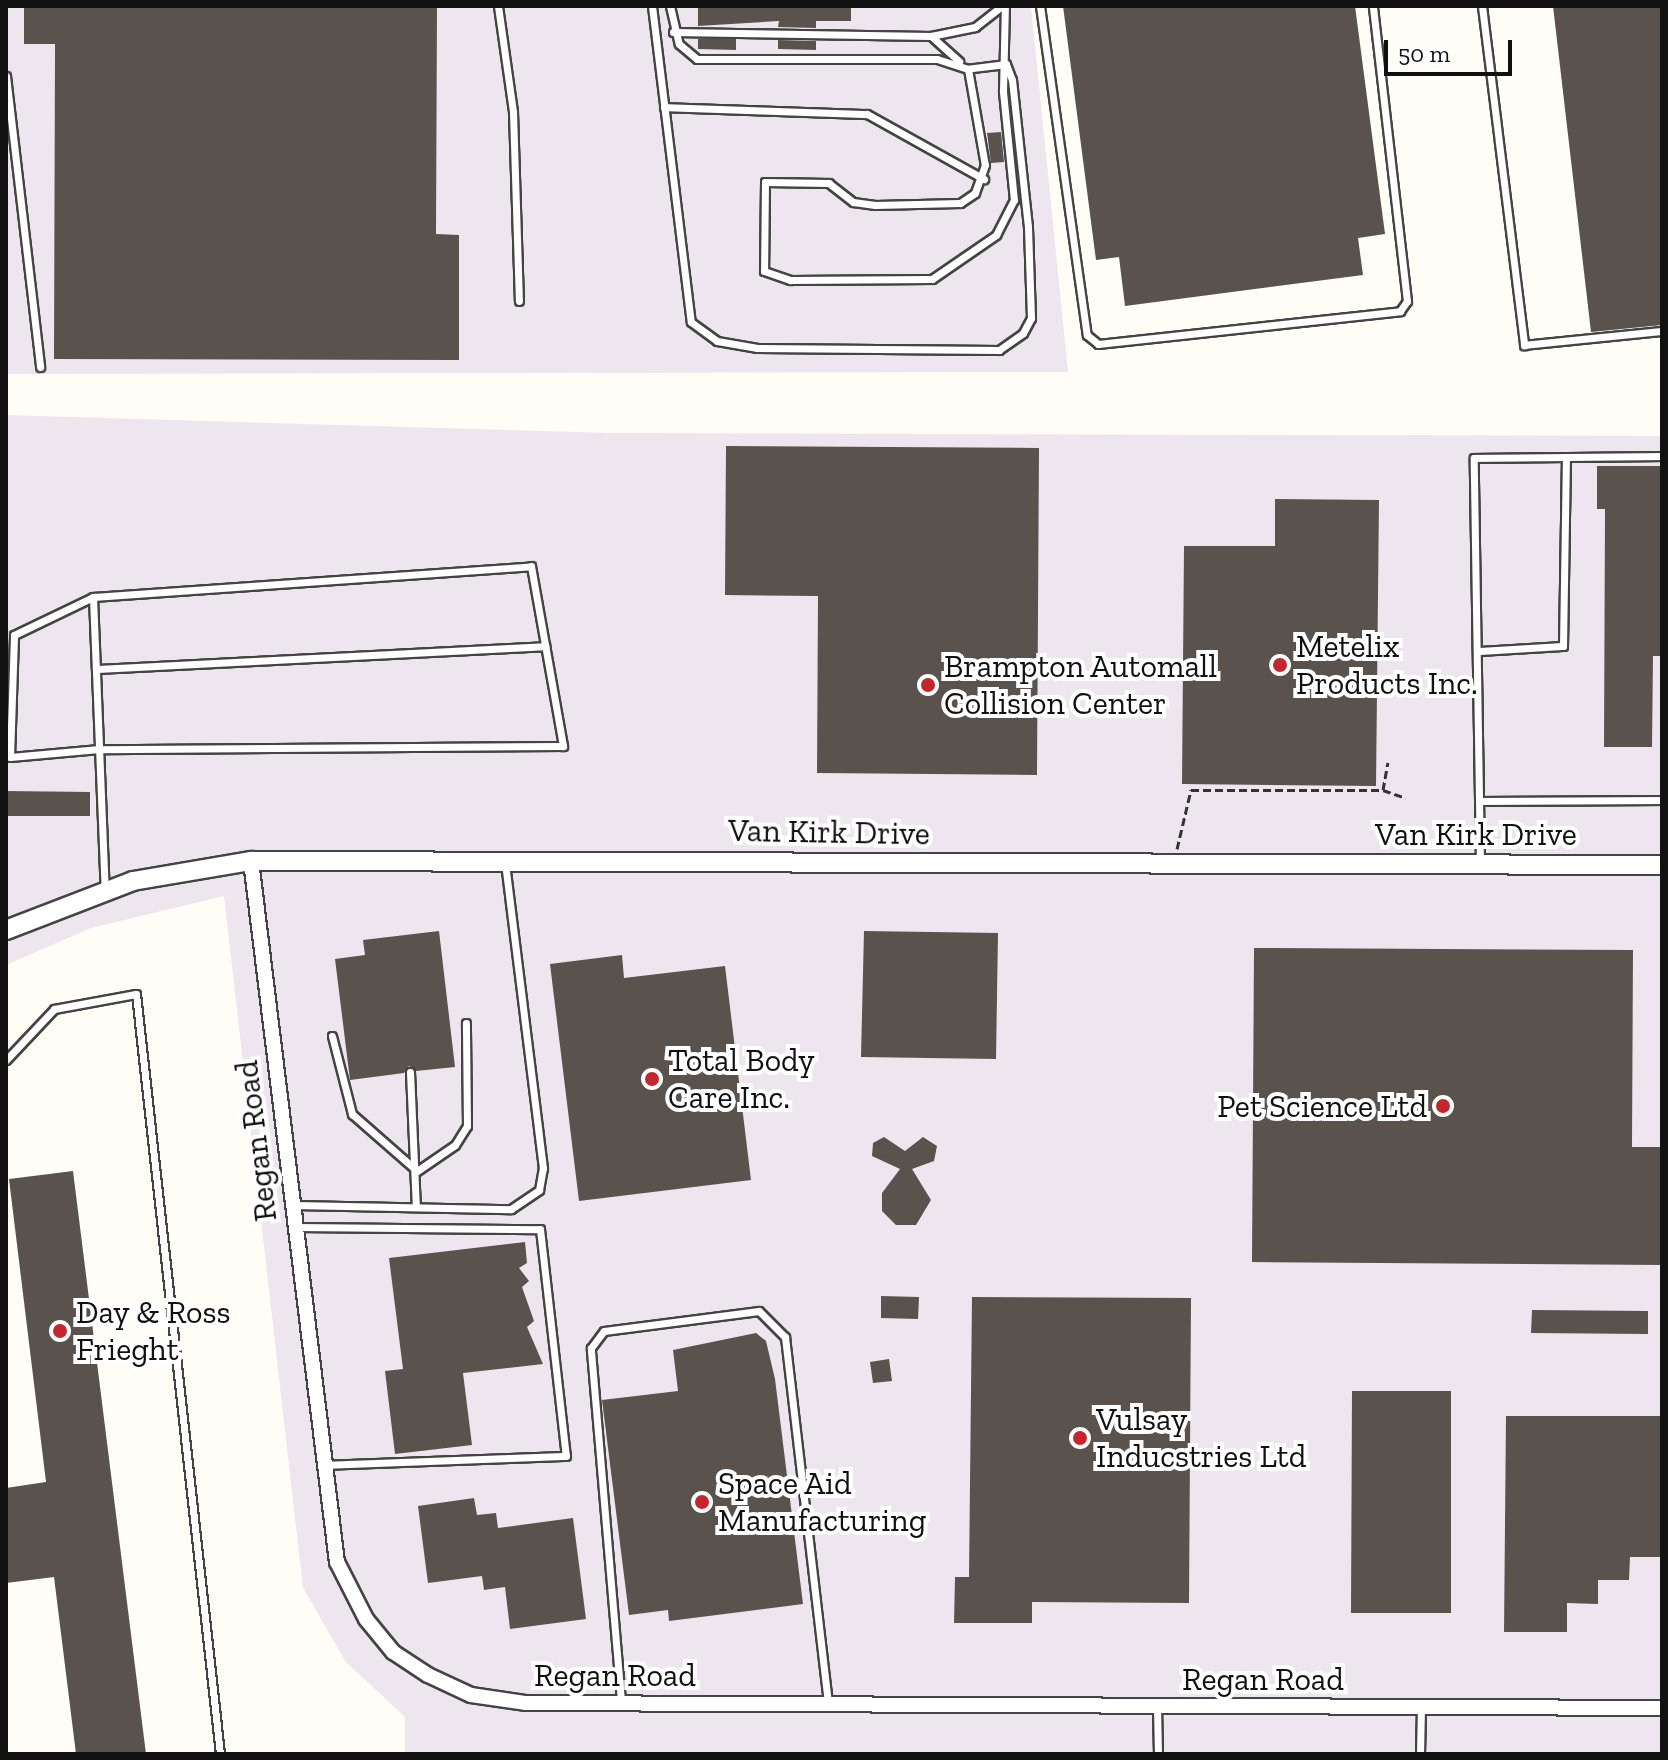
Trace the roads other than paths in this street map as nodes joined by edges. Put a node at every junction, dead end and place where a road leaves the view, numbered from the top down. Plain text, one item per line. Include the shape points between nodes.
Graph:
1 (498, 6) edge
2 (652, 6) edge
3 (670, 6) edge
4 (1004, 6) edge
5 (1040, 6) edge
6 (1373, 6) edge
7 (1482, 6) edge
8 (673, 32) junction
9 (931, 36) junction
10 (959, 61) junction
11 (1006, 64) junction
12 (968, 69) junction
13 (6, 76) edge
14 (664, 107) junction
15 (984, 179) junction
16 (519, 301) dead end
17 (1662, 331) edge
18 (40, 367) dead end
19 (1662, 456) edge
20 (1566, 457) junction
21 (93, 597) junction
22 (545, 646) junction
23 (1479, 651) junction
24 (96, 669) junction
25 (99, 749) junction
26 (1662, 800) edge
27 (1481, 801) junction
28 (505, 858) junction
29 (251, 861) junction
30 (1480, 864) junction
31 (1662, 865) edge
32 (105, 890) junction
33 (6, 930) edge
34 (466, 1023) dead end
35 (332, 1036) dead end
36 (6, 1060) edge
37 (410, 1072) dead end
38 (417, 1171) junction
39 (292, 1205) junction
40 (416, 1207) junction
41 (294, 1227) junction
42 (323, 1465) junction
43 (621, 1701) junction
44 (828, 1703) junction
45 (1157, 1706) junction
46 (1421, 1708) junction
47 (1662, 1708) edge
48 (220, 1754) edge
49 (1158, 1754) edge
50 (1420, 1754) edge

1 - 16 lane via 513,112
2 - 14 lane
3 - 8 lane
4 - 9 lane via 975,27
4 - 11 lane
5 - 6 lane via 1087,335 1098,344 1400,311 1407,301
7 - 17 lane via 1524,345
8 - 9 lane
8 - 10 lane via 697,59
9 - 10 lane
10 - 12 lane
11 - 12 lane
11 - 14 lane via 1024,182 1031,318 999,350 757,348 717,341 691,322
11 - 15 lane via 1014,200 996,235 932,279 790,280 764,271 765,182 829,183 853,202 889,205 960,203
12 - 15 lane
13 - 18 lane
14 - 15 lane via 867,114
19 - 20 lane
20 - 23 lane via 1563,646
20 - 23 lane via 1474,458 1472,637
21 - 22 lane via 531,566
21 - 24 lane
21 - 25 lane via 14,635 10,757
22 - 24 lane
22 - 25 lane via 563,746
23 - 27 lane
24 - 25 lane
25 - 32 lane
26 - 27 lane
27 - 30 lane
28 - 29 street, Van Kirk Drive
28 - 30 street, Van Kirk Drive
28 - 40 lane via 542,1180 531,1200 511,1209
29 - 32 street, Van Kirk Drive
29 - 39 street, Regan Road
30 - 31 street, Van Kirk Drive
32 - 33 street, Van Kirk Drive
34 - 38 lane via 467,1126 455,1145
35 - 38 lane via 352,1114
36 - 48 lane via 54,1009 136,994
37 - 38 lane
38 - 40 lane
39 - 40 lane
39 - 41 street, Regan Road
41 - 42 street, Regan Road
41 - 42 lane via 540,1229 566,1456
42 - 43 street, Regan Road via 337,1562 393,1652 471,1695 526,1703
43 - 44 street, Regan Road
43 - 44 lane via 591,1348 604,1331 759,1311 785,1337
44 - 45 street, Regan Road
45 - 46 street, Regan Road
45 - 49 lane
46 - 47 street, Regan Road
46 - 50 lane

